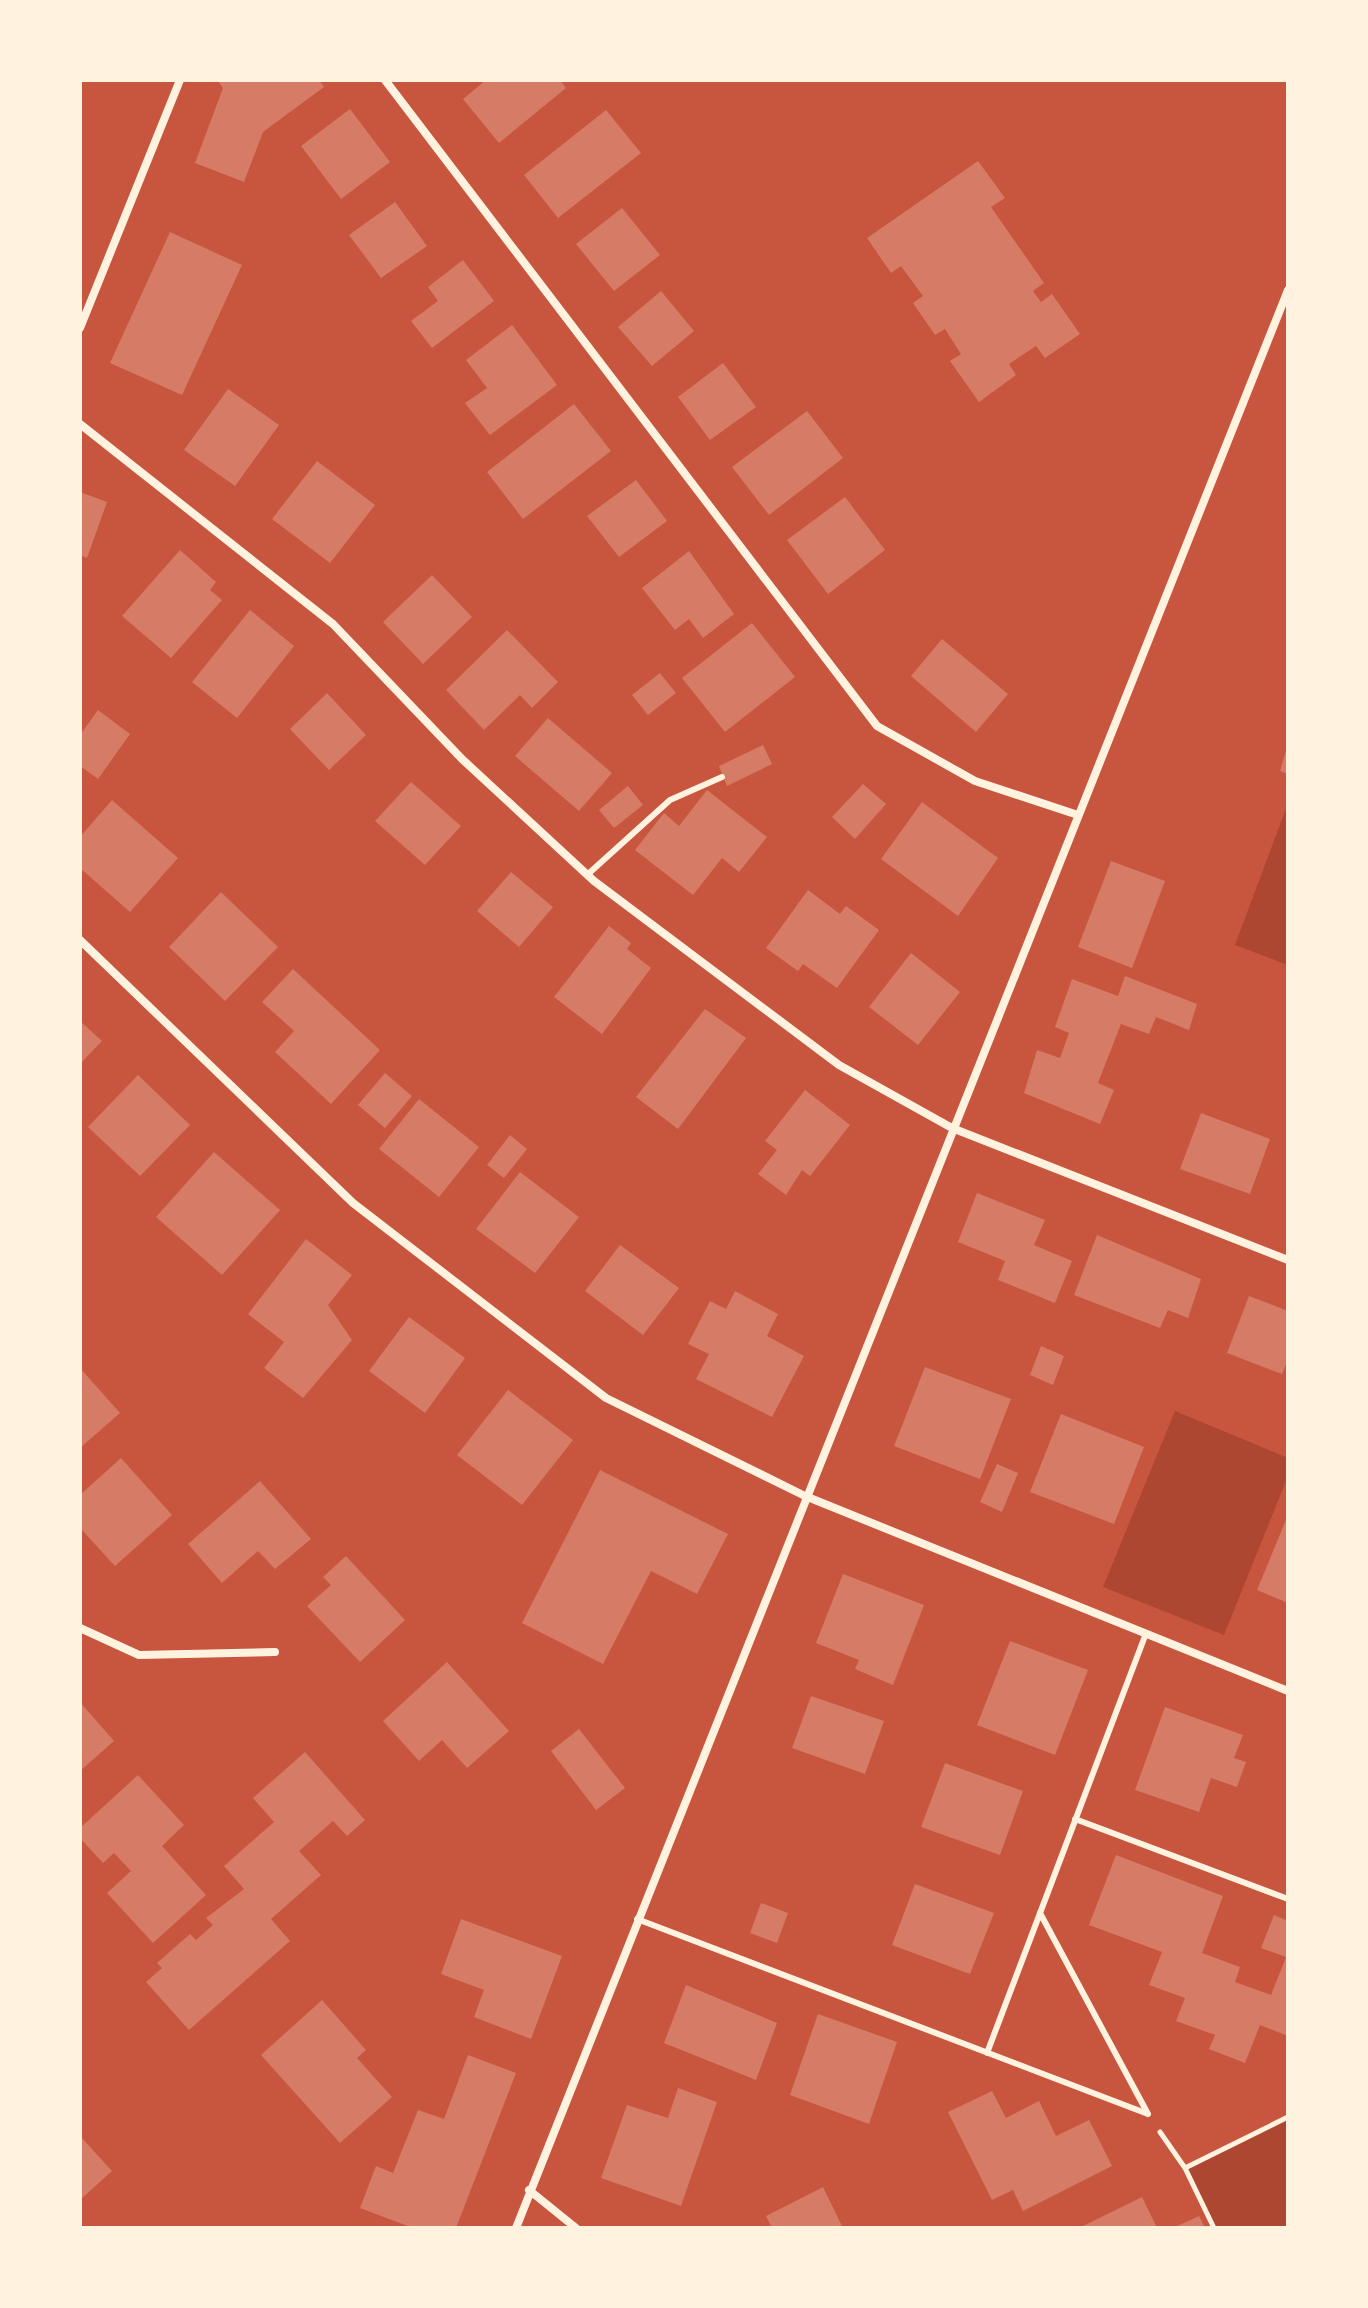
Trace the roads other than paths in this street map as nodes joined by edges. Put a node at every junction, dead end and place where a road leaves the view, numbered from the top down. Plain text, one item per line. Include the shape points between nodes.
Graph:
1 (180, 80) edge
2 (385, 80) edge
3 (1288, 290) edge
4 (80, 328) edge
5 (80, 424) edge
6 (722, 777) dead end
7 (1078, 815) junction
8 (587, 875) junction
9 (80, 940) edge
10 (952, 1128) junction
11 (1288, 1260) edge
12 (805, 1496) junction
13 (80, 1628) edge
14 (1145, 1636) junction
15 (275, 1652) dead end
16 (1288, 1691) edge
17 (1075, 1819) junction
18 (1288, 1899) edge
19 (1040, 1913) junction
20 (637, 1919) junction
21 (987, 2053) junction
22 (529, 2190) junction
23 (516, 2228) edge
24 (576, 2228) edge

1 - 4 street
2 - 7 street via 877,726 975,781
3 - 7 street
5 - 8 street via 333,624 462,759
6 - 8 lane via 670,800
7 - 10 street
8 - 10 street via 839,1065
9 - 12 street via 353,1203 580,1379 606,1398
10 - 11 street
10 - 12 street
12 - 14 street
12 - 20 street
13 - 15 street via 139,1655
14 - 16 street
14 - 17 lane
17 - 18 lane
17 - 19 lane
19 - 21 lane
19 - 21 lane via 1148,2114
20 - 21 lane
20 - 22 street
22 - 23 street
22 - 24 street

